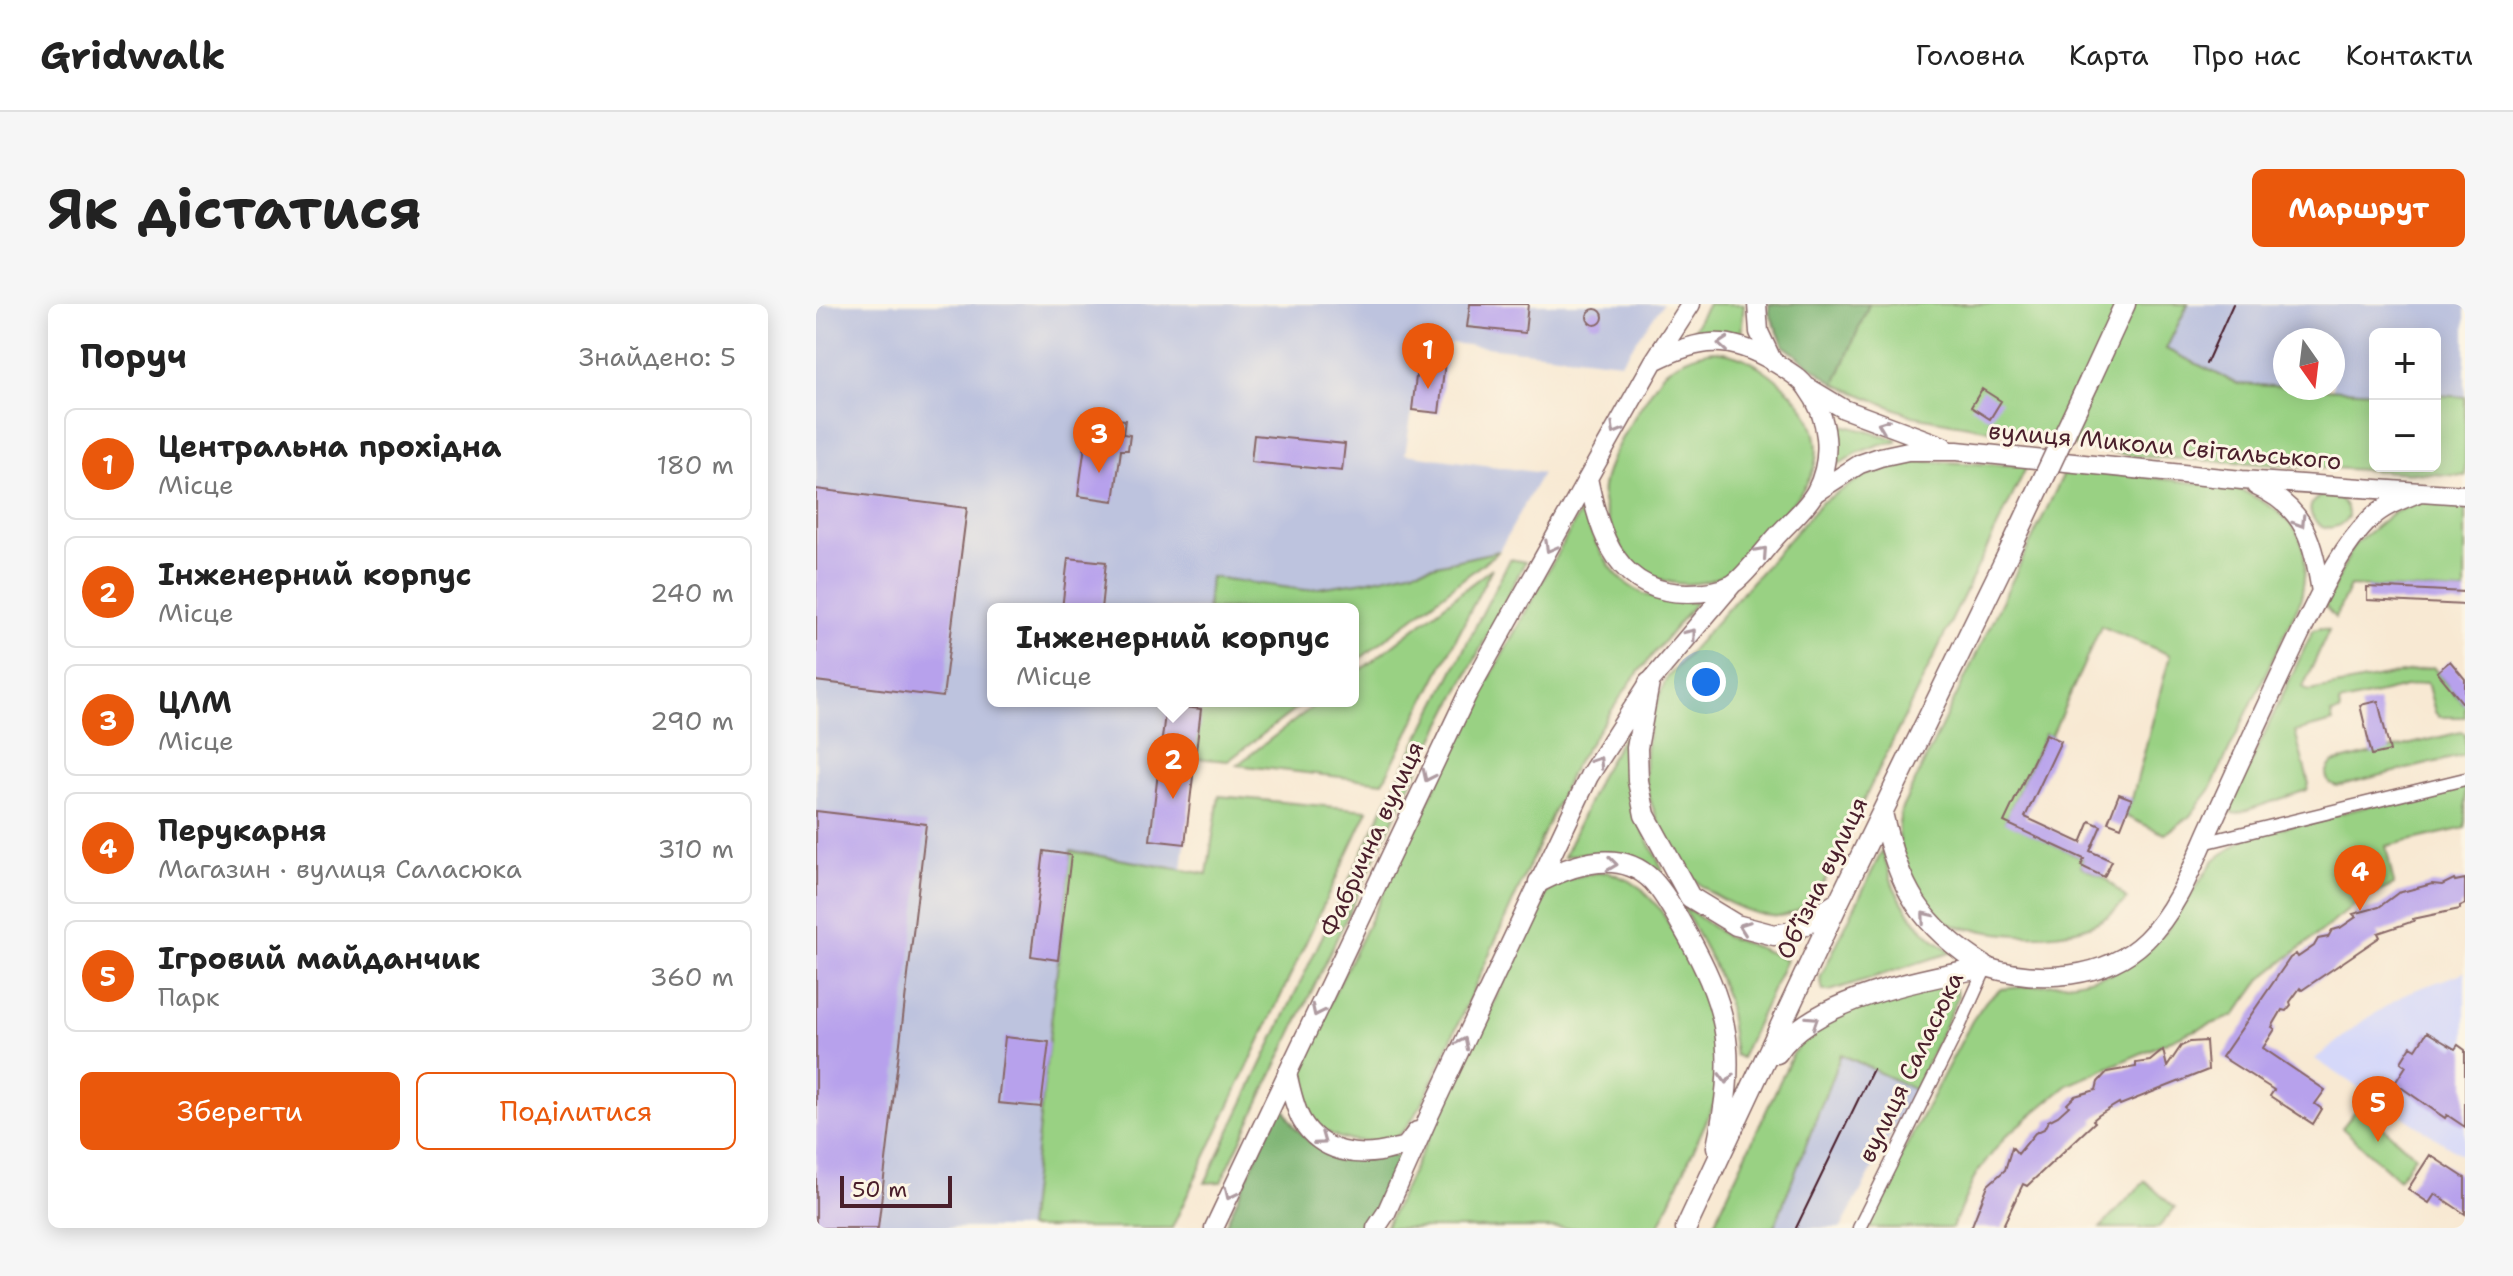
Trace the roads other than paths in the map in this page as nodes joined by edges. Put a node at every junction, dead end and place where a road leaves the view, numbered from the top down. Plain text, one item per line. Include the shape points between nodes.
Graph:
1 (1691, 304) edge
2 (1757, 304) edge
3 (2125, 304) edge
4 (1654, 361) junction
5 (1773, 362) junction
6 (1806, 386) junction
7 (1957, 451) junction
8 (1588, 478) junction
9 (2242, 480) junction
10 (1815, 493) junction
11 (2418, 493) junction
12 (2465, 495) edge
13 (1732, 585) junction
14 (2321, 592) junction
15 (1649, 683) junction
16 (2465, 779) edge
17 (1882, 813) junction
18 (2203, 843) junction
19 (1539, 882) junction
20 (1839, 901) junction
21 (1986, 967) junction
22 (1287, 1073) junction
23 (1746, 1100) junction
24 (1430, 1114) junction
25 (1703, 1193) junction
26 (1214, 1228) edge
27 (1376, 1228) edge
28 (1686, 1228) edge
29 (1859, 1228) edge

1 - 4 main road
2 - 5 main road via 1759,332
3 - 17 main road, Обʼїзна вулиця, bridge
5 -> 4 main road via 1724,342 1680,348
4 -> 8 main road
5 - 6 main road
7 -> 6 main road via 1844,409
6 - 10 main road via 1822,413 1827,455
7 - 9 main road, вулиця Миколи Світальського
7 - 10 main road via 1880,457
8 - 13 main road via 1601,531 1616,559 1636,579 1681,593
8 -> 22 main road, Фабрична вулиця via 1467,695
9 - 11 main road, вулиця Миколи Світальського
9 -> 14 main road via 2274,494 2306,528
13 -> 10 main road
11 - 12 main road, вулиця Миколи Світальського
11 - 14 main road, вулиця Саласюка via 2372,517 2338,558
15 -> 13 main road
14 - 18 main road, вулиця Саласюка
19 -> 15 main road via 1589,776
20 -> 15 main road via 1793,932 1774,935 1736,925 1690,897 1645,815 1638,781 1637,748
16 - 18 street
17 - 20 main road, Обʼїзна вулиця
21 -> 17 main road via 1949,941 1919,910 1901,878
18 - 21 main road, вулиця Саласюка via 2157,928 2117,962 2045,975
24 -> 19 main road
19 -> 25 main road via 1580,864 1611,861 1633,868 1650,878 1669,902 1704,966 1719,1001 1727,1056 1726,1101
20 - 23 main road, Обʼїзна вулиця
23 -> 21 main road via 1785,1040 1829,1011 1894,987
21 - 29 street, вулиця Саласюка
22 -> 24 main road via 1302,1121 1328,1147 1354,1154 1405,1146
22 -> 26 main road, Фабрична вулиця
23 - 25 main road, Обʼїзна вулиця
24 - 27 main road
25 - 28 main road, Обʼїзна вулиця

